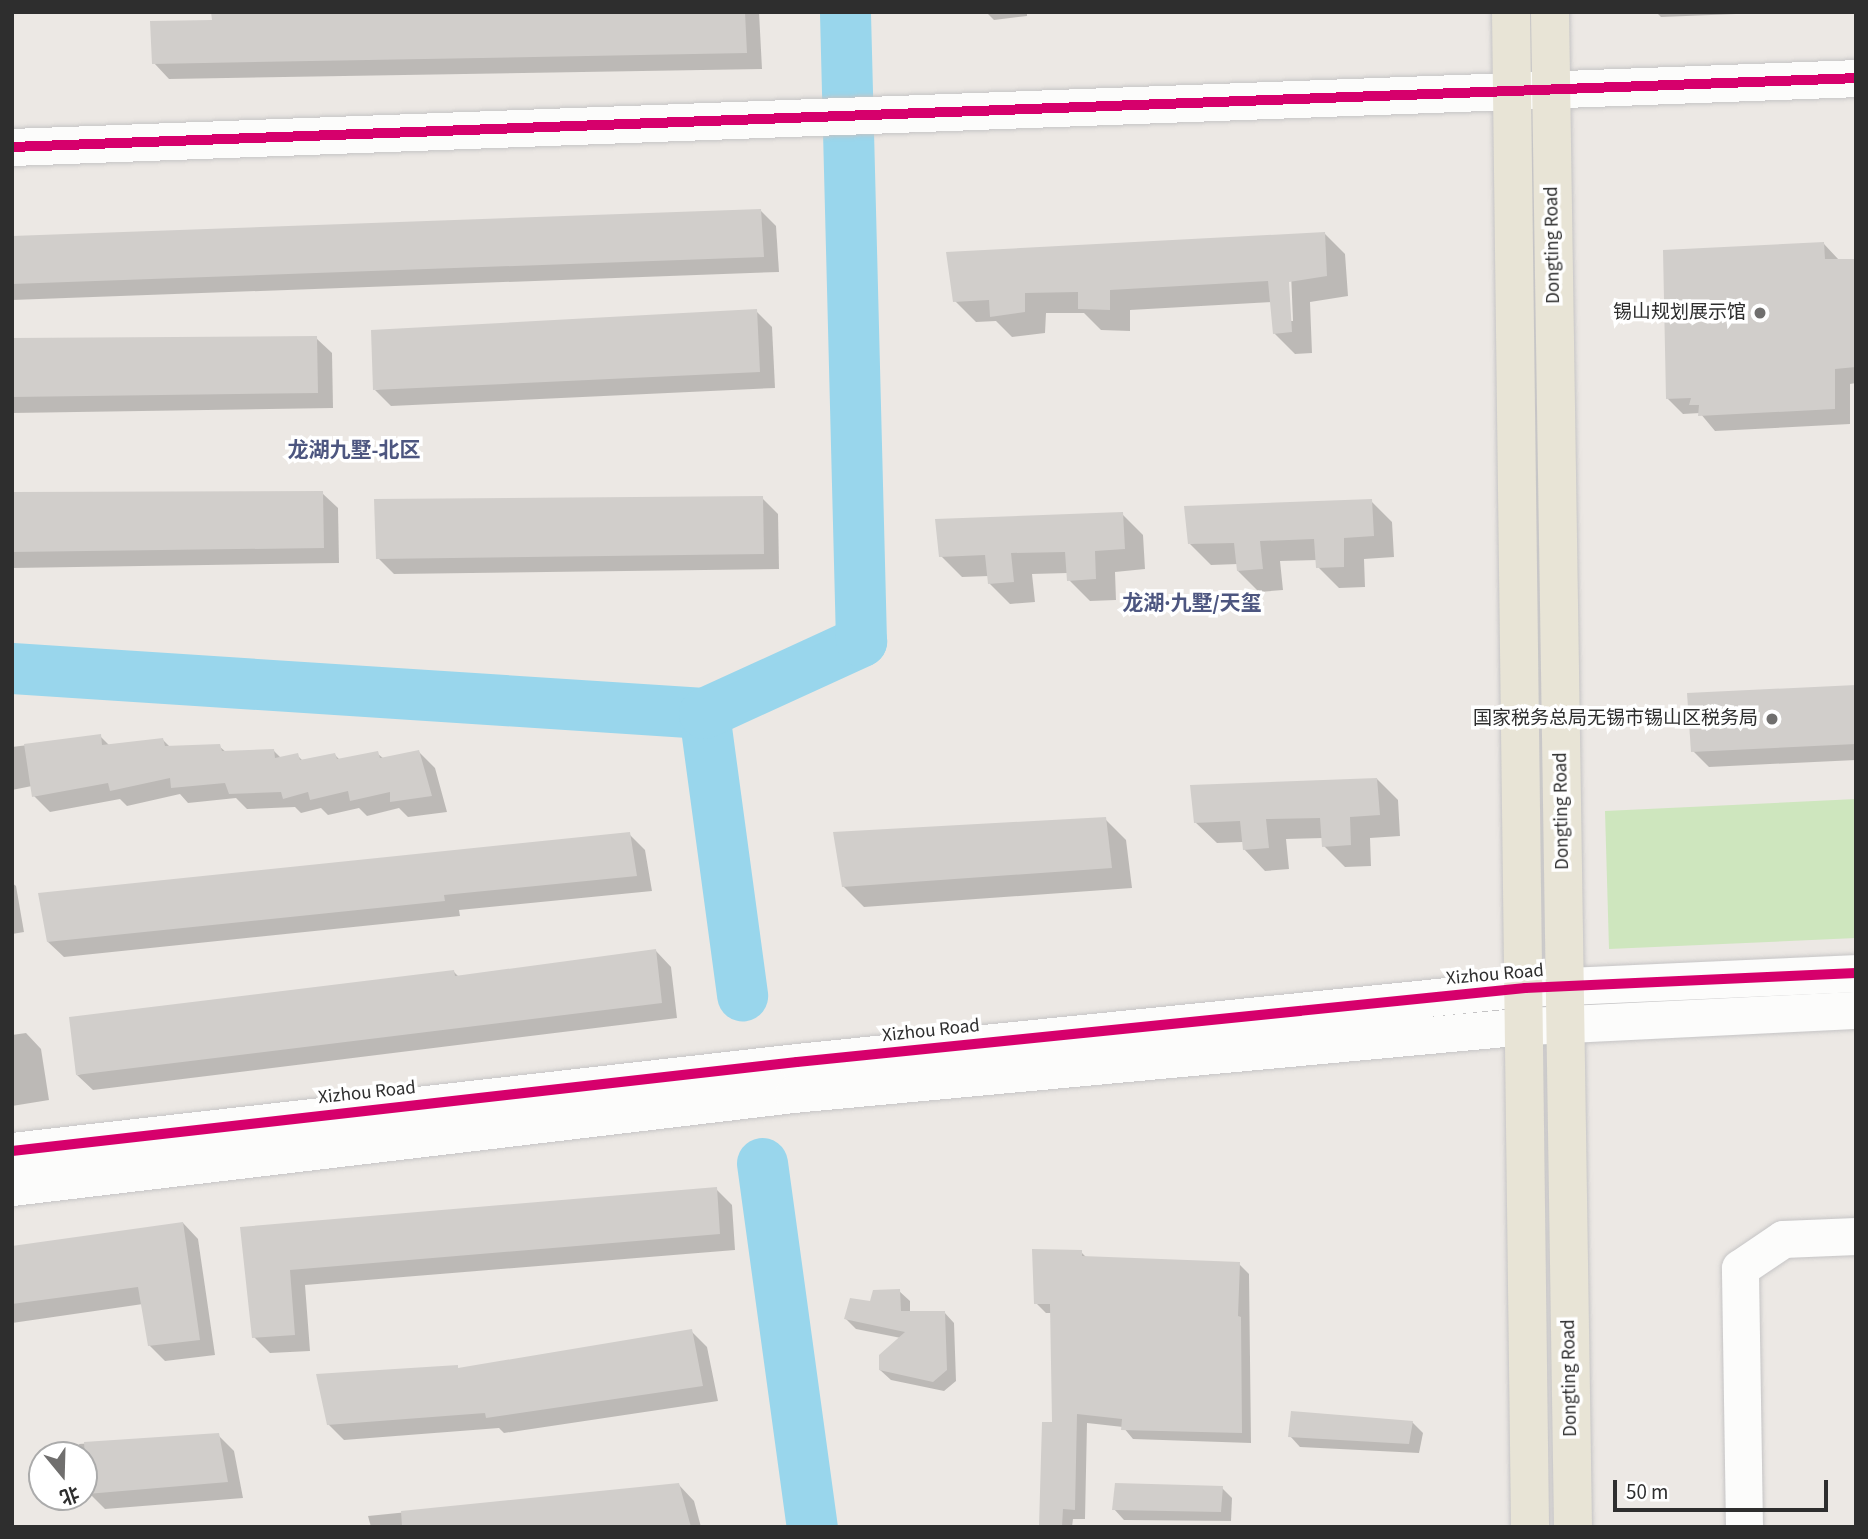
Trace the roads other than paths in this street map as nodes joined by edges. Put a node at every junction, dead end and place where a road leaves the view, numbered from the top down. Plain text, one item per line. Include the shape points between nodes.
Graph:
1 (1511, 12) edge
2 (1550, 12) edge
3 (1856, 78) edge
4 (1551, 89) junction
5 (1512, 91) junction
6 (12, 146) edge
7 (1856, 973) edge
8 (1565, 986) junction
9 (1525, 988) junction
10 (1856, 1010) edge
11 (1564, 1024) junction
12 (1526, 1026) junction
13 (12, 1151) edge
14 (12, 1187) edge
15 (1856, 1236) edge
16 (1530, 1527) edge
17 (1573, 1527) edge
18 (1744, 1527) edge

1 - 5 main road, Dongting Road
2 - 4 main road, Dongting Road
3 - 4 street
4 - 5 street
4 - 8 main road, Dongting Road
5 - 6 street
5 - 9 main road, Dongting Road
7 - 8 street, Xizhou Road
8 - 9 street, Xizhou Road
8 - 11 main road, Dongting Road
9 - 12 main road, Dongting Road
9 - 13 street, Xizhou Road via 797,1062
10 - 11 street
11 - 12 street
11 - 17 main road, Dongting Road
12 - 14 street via 793,1094
12 - 16 main road, Dongting Road
15 - 18 street via 1783,1239 1740,1268

